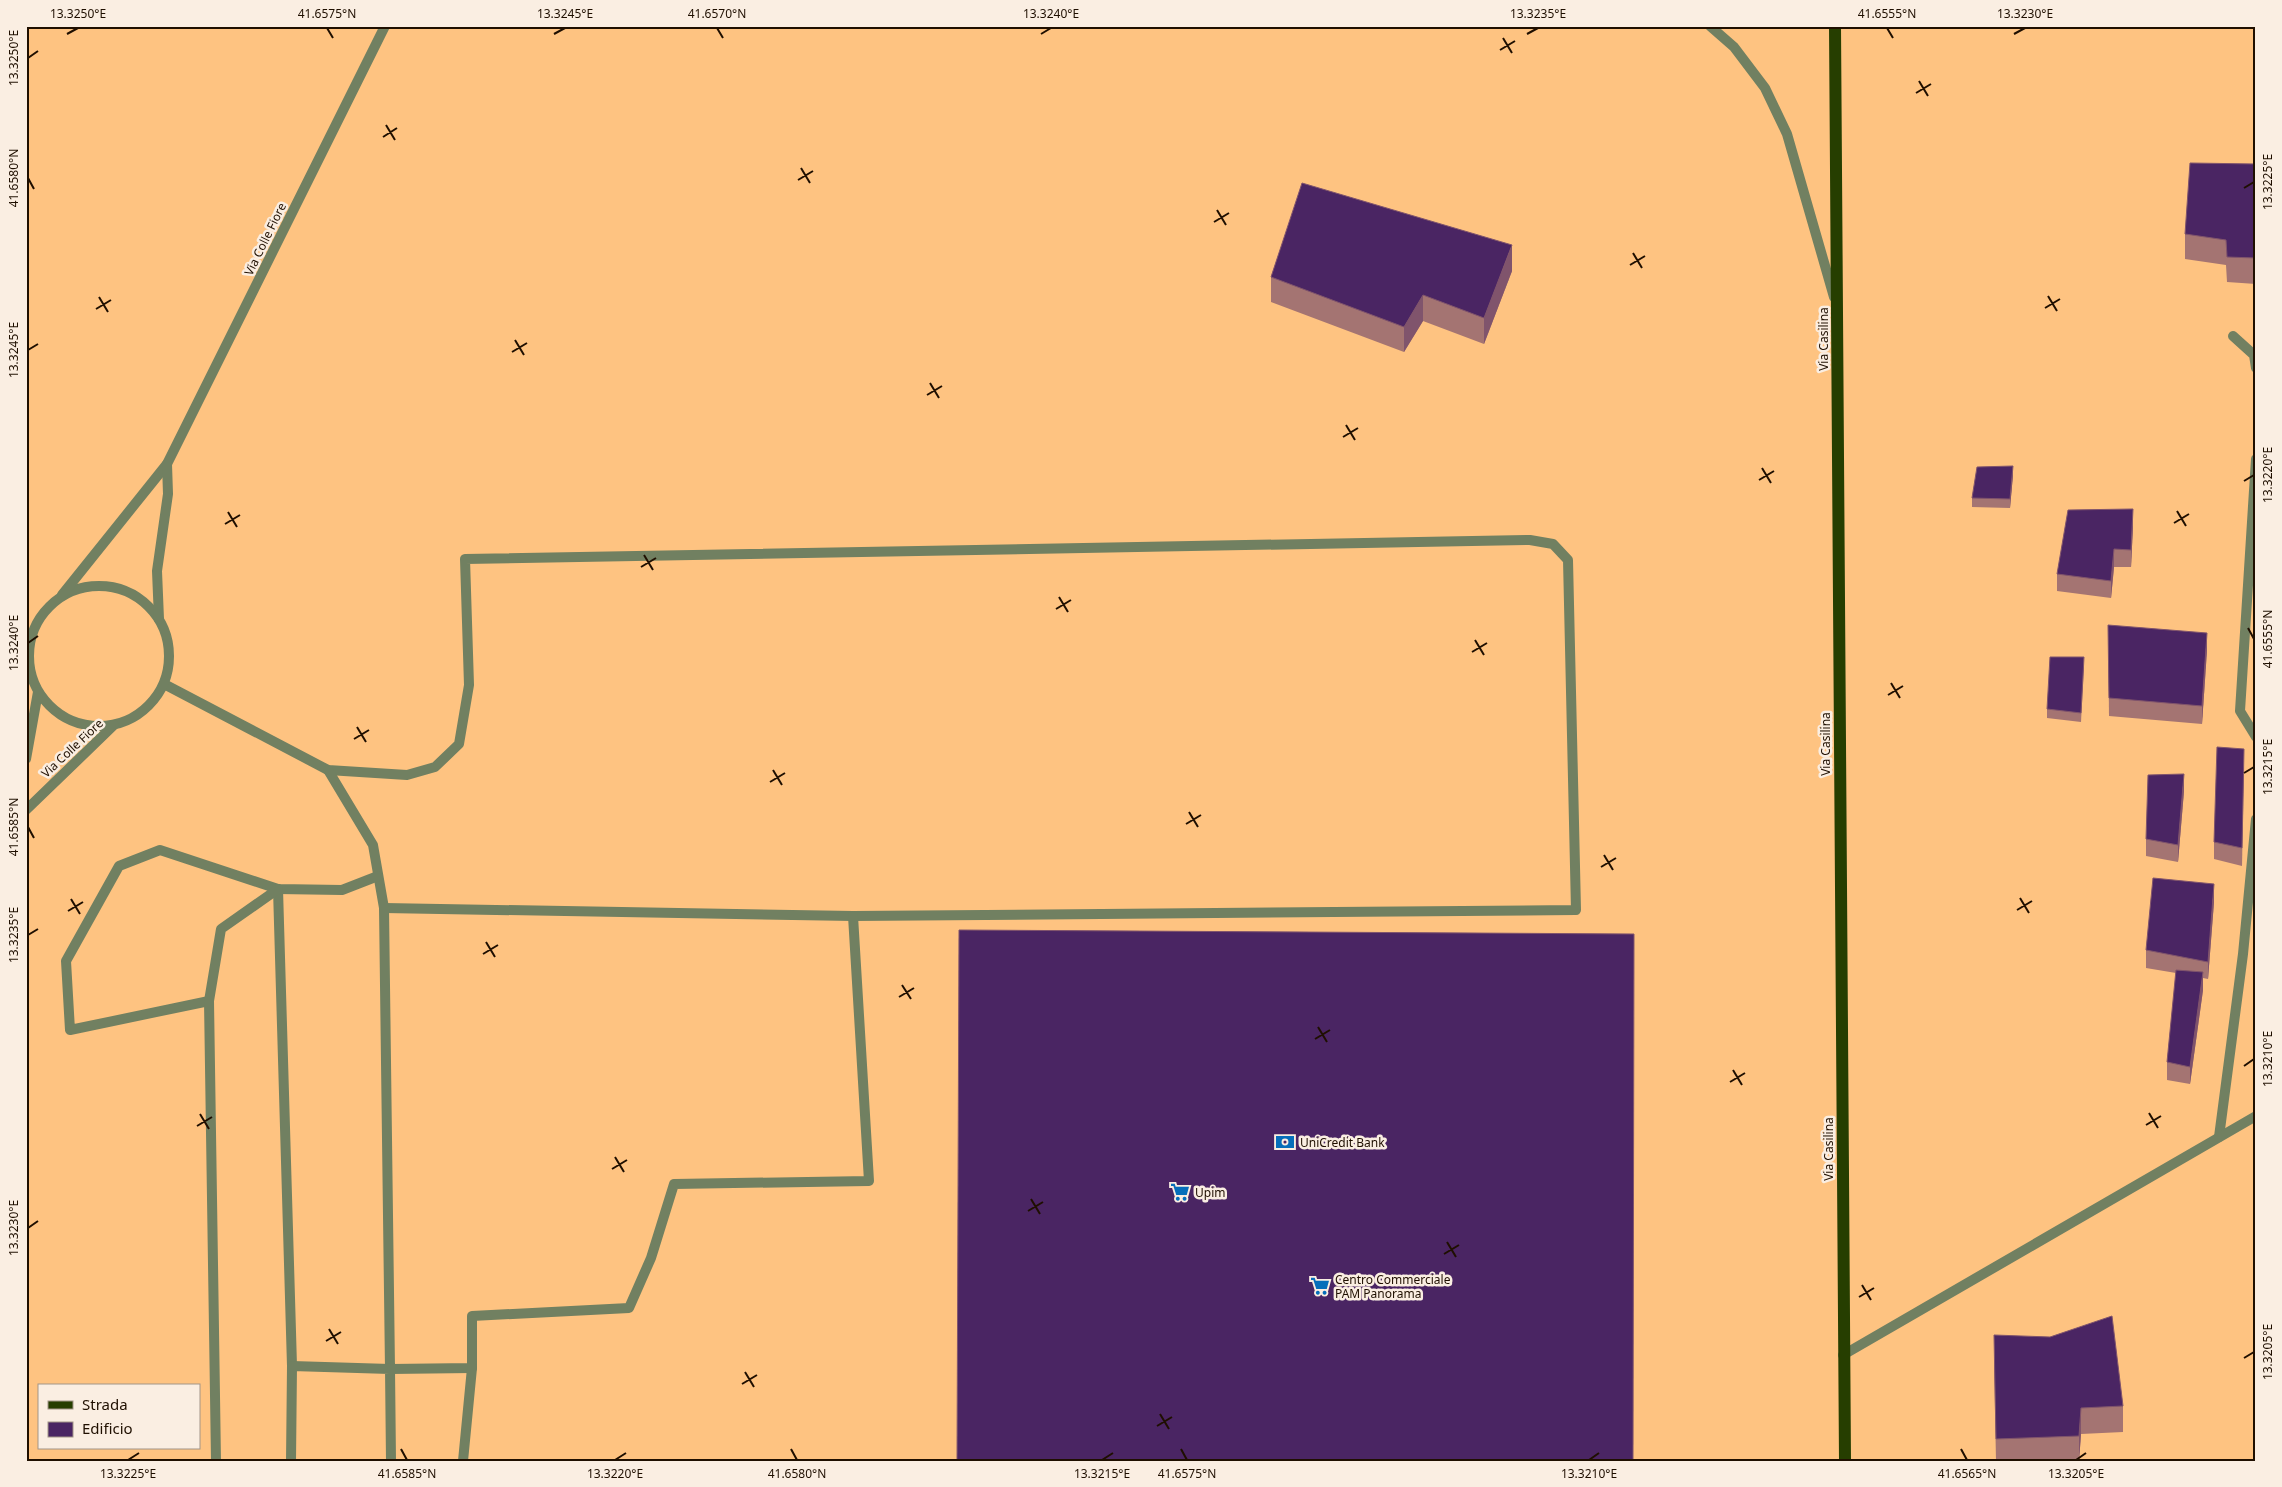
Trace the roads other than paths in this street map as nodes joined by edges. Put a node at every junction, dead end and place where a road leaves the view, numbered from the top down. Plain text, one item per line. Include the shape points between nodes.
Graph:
1 (385, 26) edge
2 (1710, 26) edge
3 (1835, 26) edge
4 (1836, 305) junction
5 (2233, 336) dead end
6 (2256, 368) edge
7 (2256, 459) edge
8 (167, 464) junction
9 (62, 595) junction
10 (159, 619) junction
11 (164, 684) junction
12 (38, 692) junction
13 (114, 725) junction
14 (2256, 737) edge
15 (26, 759) edge
16 (328, 770) junction
17 (26, 810) edge
18 (2256, 819) edge
19 (378, 876) junction
20 (278, 889) junction
21 (384, 908) junction
22 (853, 916) junction
23 (208, 1001) junction
24 (2256, 1116) edge
25 (2219, 1137) junction
26 (1843, 1355) junction
27 (292, 1366) junction
28 (472, 1368) junction
29 (390, 1369) junction
30 (216, 1461) edge
31 (291, 1461) edge
32 (391, 1461) edge
33 (463, 1461) edge
34 (1845, 1461) edge

1 - 8 street, Via Colle Fiore
2 - 4 street via 1734,47 1765,88 1787,134
3 - 4 main road, Via Casilina
4 - 26 main road, Via Casilina
5 - 6 street via 2254,355
7 - 14 street via 2240,711
8 - 9 street, Via Colle Fiore
8 - 10 street, Via Colle Fiore via 168,494 157,571
9 - 10 street via 83,587 104,585 126,591 145,602
9 - 12 street via 45,610 28,649 30,672
10 - 11 street via 168,640
11 - 13 street via 152,702 135,717
11 - 16 street
12 - 13 street via 52,709 71,721 92,726
12 - 15 street, Via Colle Fiore
13 - 17 street, Via Colle Fiore
16 - 19 street via 373,845
16 - 22 street via 407,775 435,767 459,744 469,684 465,559 1530,540 1553,544 1568,560 1576,910
18 - 25 street via 2243,954
19 - 20 street via 342,890
19 - 21 street
20 - 23 street via 221,929
20 - 23 street via 160,850 119,866 66,961 70,1030
20 - 27 street
21 - 22 street
21 - 29 street
22 - 28 street via 869,1181 674,1184 652,1258 629,1308 472,1316
23 - 30 street
24 - 25 street
25 - 26 street
26 - 34 main road, Via Casilina
27 - 29 street
27 - 31 street
28 - 29 street
28 - 33 street
29 - 32 street

